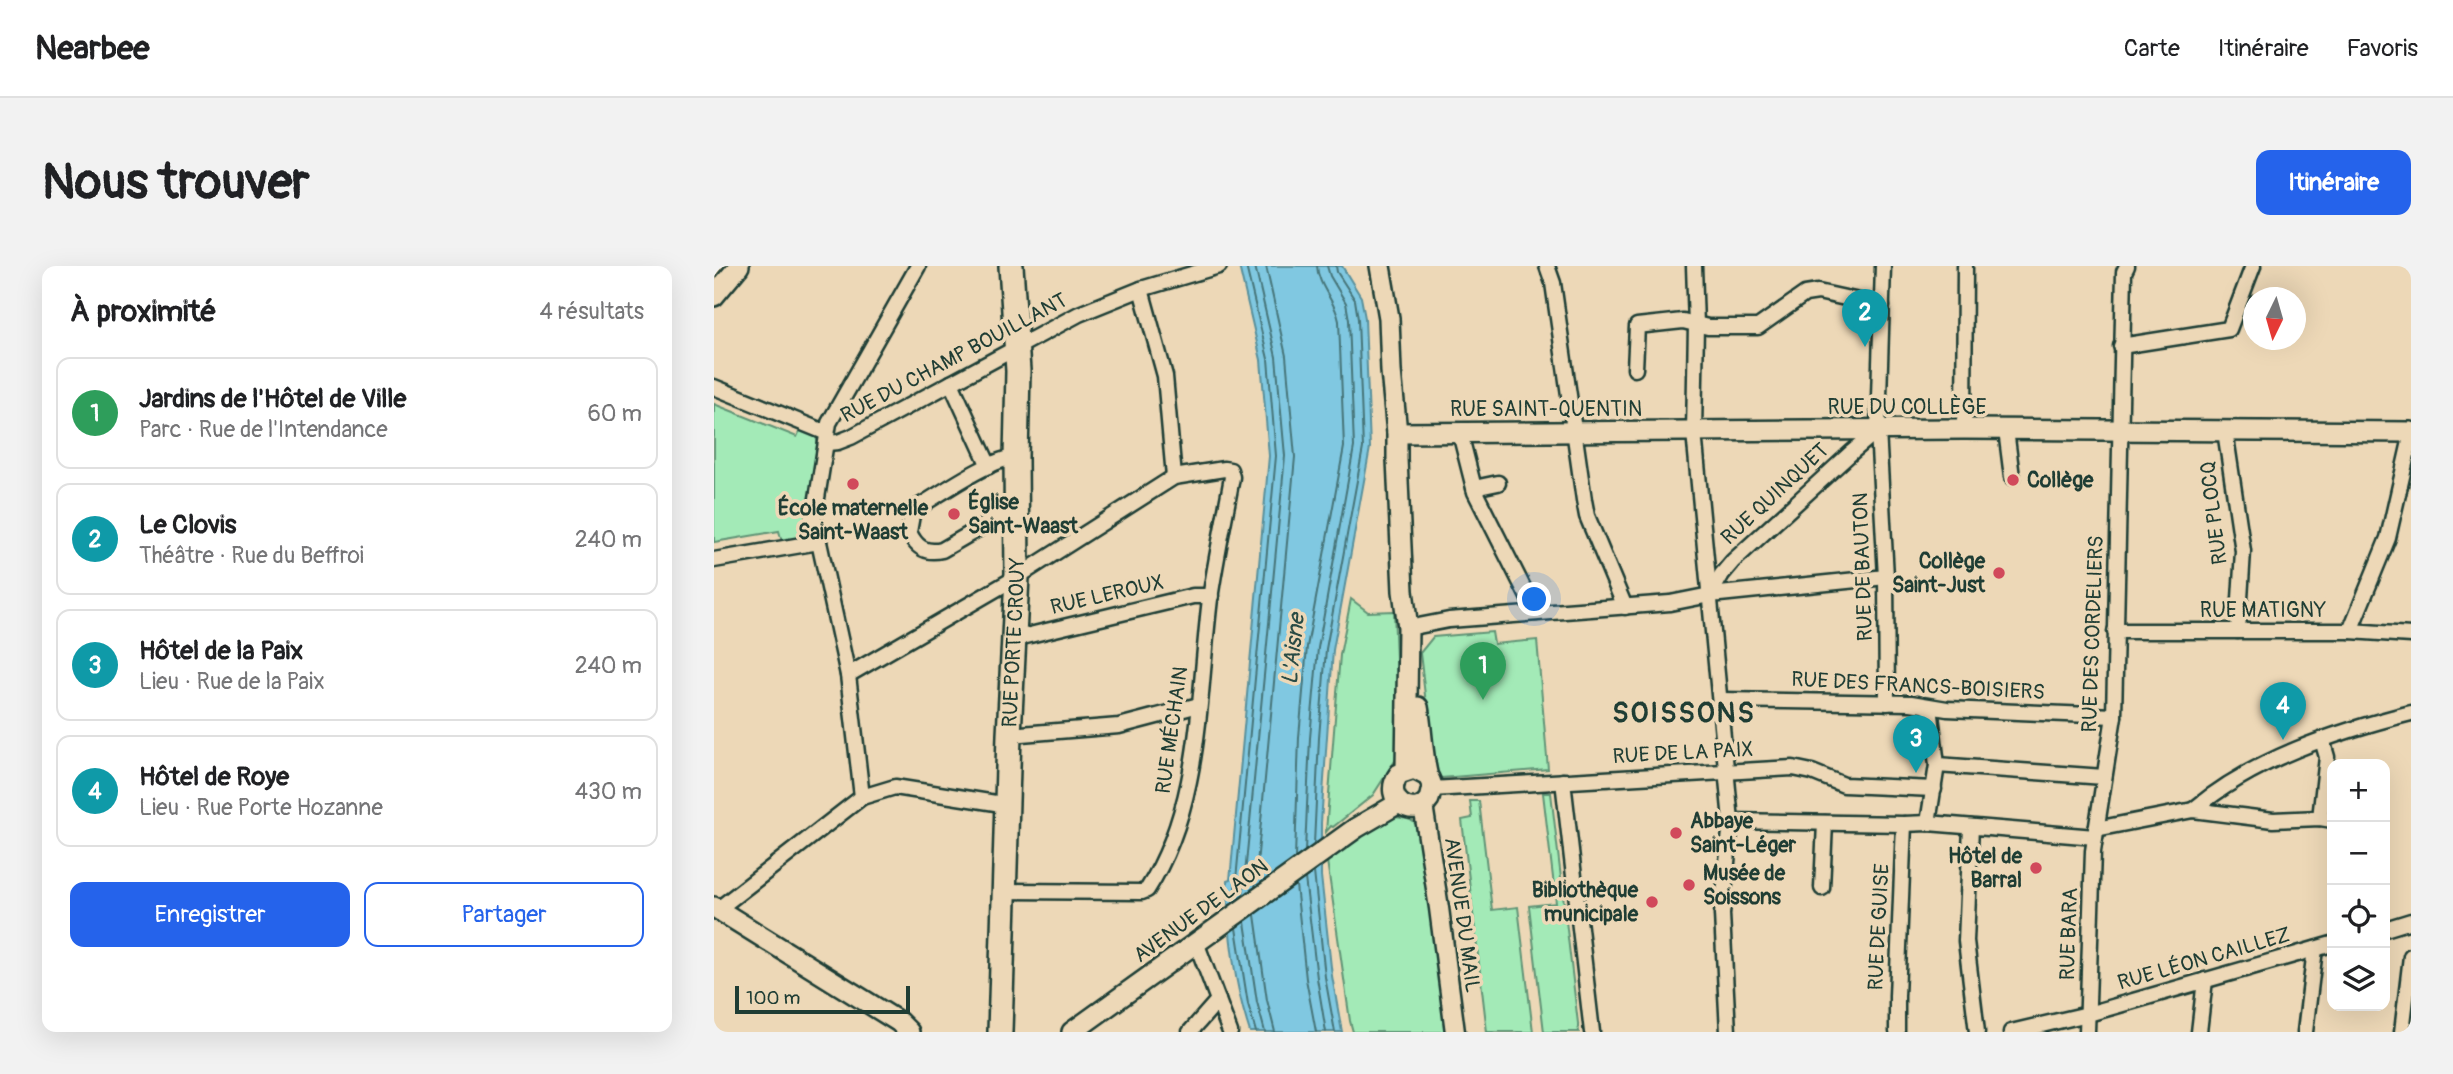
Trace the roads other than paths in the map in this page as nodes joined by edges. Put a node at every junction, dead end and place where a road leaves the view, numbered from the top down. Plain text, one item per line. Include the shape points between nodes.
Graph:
1 (738, 266) edge
2 (918, 266) edge
3 (1011, 266) edge
4 (1380, 266) edge
5 (1547, 266) edge
6 (1694, 266) edge
7 (1883, 266) edge
8 (1965, 266) edge
9 (2127, 266) edge
10 (2253, 266) edge
11 (1220, 267) edge
12 (1141, 289) junction
13 (714, 296) edge
14 (1882, 306) junction
15 (1696, 325) junction
16 (2121, 346) junction
17 (1016, 350) junction
18 (1635, 369) dead end
19 (951, 383) junction
20 (714, 387) edge
21 (1964, 429) junction
22 (1878, 430) junction
23 (2006, 430) junction
24 (2120, 430) junction
25 (2224, 431) junction
26 (1456, 432) junction
27 (1574, 432) junction
28 (1694, 432) junction
29 (1397, 433) junction
30 (2411, 435) edge
31 (827, 438) junction
32 (1016, 457) junction
33 (989, 466) junction
34 (1174, 477) junction
35 (2012, 477) dead end
36 (1498, 483) dead end
37 (1474, 488) junction
38 (1016, 513) junction
39 (819, 542) junction
40 (714, 560) edge
41 (1017, 577) junction
42 (1886, 577) junction
43 (1710, 595) junction
44 (1211, 596) junction
45 (1625, 607) junction
46 (1536, 613) junction
47 (1408, 628) junction
48 (2115, 631) junction
49 (2238, 631) junction
50 (2350, 631) junction
51 (2411, 635) edge
52 (1013, 639) junction
53 (1409, 655) junction
54 (848, 675) junction
55 (1720, 701) junction
56 (1887, 703) junction
57 (1199, 705) junction
58 (1930, 707) junction
59 (2411, 713) edge
60 (2114, 716) junction
61 (1009, 735) junction
62 (2322, 740) junction
63 (1937, 765) junction
64 (1406, 770) junction
65 (1727, 771) junction
66 (2104, 777) junction
67 (1563, 781) junction
68 (1934, 789) junction
69 (1427, 790) junction
70 (1396, 795) junction
71 (862, 797) junction
72 (1008, 806) junction
73 (2193, 810) junction
74 (2326, 819) edge
75 (1731, 821) junction
76 (1825, 823) junction
77 (1928, 823) junction
78 (1904, 824) junction
79 (1971, 827) junction
80 (2095, 833) junction
81 (1822, 888) dead end
82 (1004, 891) junction
83 (715, 909) edge
84 (2411, 921) edge
85 (2390, 927) edge
86 (1199, 940) junction
87 (2327, 945) edge
88 (2315, 949) junction
89 (2411, 956) edge
90 (2205, 980) junction
91 (1218, 1000) junction
92 (2088, 1014) junction
93 (1000, 1025) edge
94 (909, 1032) edge
95 (1072, 1032) edge
96 (1190, 1032) edge
97 (1230, 1032) edge
98 (1455, 1032) edge
99 (1592, 1032) edge
100 (1728, 1032) edge
101 (1898, 1032) edge
102 (1977, 1032) edge
103 (2011, 1032) edge
104 (2087, 1032) edge
105 (2199, 1032) edge
106 (2305, 1032) edge
107 (2402, 1032) edge

1 - 13 main road
2 - 31 street via 829,423
3 - 17 main road, RUE PORTE CROUY
4 - 29 main road via 1389,318
5 - 27 street
6 - 15 street
7 - 14 street, RUE DE BAUTON
8 - 21 street
9 - 16 street, RUE DES CORDELIERS via 2123,272
10 - 16 street via 2229,329
11 - 12 street, RUE DU CHAMP BOUILLANT
12 - 17 street, RUE DU CHAMP BOUILLANT via 1079,314
12 - 34 street via 1165,376
14 - 15 street via 1818,292 1805,294 1759,327
14 - 22 street, RUE DE BAUTON
15 - 18 street via 1683,321 1637,326
15 - 28 street
16 - 24 street, RUE DES CORDELIERS
17 - 19 street, RUE DU CHAMP BOUILLANT
17 - 32 main road, RUE PORTE CROUY
19 - 31 street, RUE DU CHAMP BOUILLANT via 850,437 838,442
19 - 33 street
20 - 31 street
21 - 22 main road, RUE DU COLLÈGE
21 - 23 main road, RUE DU COLLÈGE
22 - 28 main road, RUE DU COLLÈGE
22 - 42 street, RUE DE BAUTON
22 - 43 street, RUE QUINQUET via 1733,561
23 - 24 main road, RUE DU COLLÈGE
23 - 35 street
24 - 25 main road, RUE DU COLLÈGE
24 - 48 street, RUE DES CORDELIERS
25 - 30 main road, RUE DU COLLÈGE
25 - 49 street, RUE PLOCQ via 2243,551
26 - 27 main road, RUE SAINT-QUENTIN
26 - 29 main road, RUE SAINT-QUENTIN
26 - 37 street
27 - 28 main road, RUE SAINT-QUENTIN
27 - 45 street via 1587,516
28 - 43 street
29 - 47 main road
30 - 50 street via 2388,538
31 - 39 street via 814,517
32 - 33 street
32 - 38 main road, RUE PORTE CROUY
33 - 38 street via 918,507 910,522 913,540 925,551 942,550 1004,514
34 - 41 street
34 - 44 street, RUE MÉCHAIN via 1230,470
36 - 37 street
37 - 46 street
38 - 41 main road, RUE PORTE CROUY
39 - 40 street
39 - 54 street
41 - 52 main road, RUE PORTE CROUY
41 - 54 street
42 - 43 street
42 - 56 street, RUE DE BAUTON
43 - 45 street
43 - 55 street
44 - 52 street, RUE LEROUX via 1193,596
44 - 57 street, RUE MÉCHAIN
45 - 46 street
46 - 47 street
47 - 53 main road
48 - 49 street, RUE MATIGNY
48 - 60 street, RUE DES CORDELIERS
49 - 50 street, RUE MATIGNY
50 - 51 street, RUE MATIGNY
52 - 61 main road, RUE PORTE CROUY
53 - 64 main road
53 - 69 main road
54 - 71 street
55 - 56 street, RUE DES FRANCS-BOISIERS
55 - 65 street
56 - 58 street, RUE DES FRANCS-BOISIERS
57 - 61 street via 1119,726
57 - 82 street, RUE MÉCHAIN via 1193,765 1178,822 1147,890
58 - 60 street, RUE DES FRANCS-BOISIERS
58 - 63 street
59 - 62 street
60 - 66 street, RUE DES CORDELIERS
61 - 72 main road, RUE PORTE CROUY
62 - 73 street via 2263,765 2216,791
62 - 74 street via 2327,757
63 - 66 street
63 - 68 street
64 - 69 main road via 1421,771
64 - 70 main road via 1399,774
65 - 67 street, RUE DE LA PAIX
65 - 68 street, RUE DE LA PAIX via 1793,768 1844,785
65 - 75 street
66 - 80 street, RUE DES CORDELIERS
67 - 69 street, RUE DE LA PAIX
67 - 99 street
68 - 77 street
69 - 70 main road via 1415,808 1406,807
69 - 98 street, AVENUE DU MAIL
70 - 86 main road, AVENUE DE LAON
71 - 72 street via 895,787
71 - 83 street
72 - 82 main road, RUE PORTE CROUY
73 - 74 street via 2273,820
73 - 80 street
75 - 76 street
75 - 100 street via 1722,914
76 - 78 street
76 - 81 street
77 - 78 street
77 - 79 street
78 - 101 street, RUE DE GUISE
79 - 80 street
79 - 102 street via 1966,941
80 - 92 street, RUE BARA
82 - 93 main road, RUE PORTE CROUY
83 - 94 main road
84 - 85 street
86 - 91 street
86 - 95 main road, AVENUE DE LAON
87 - 88 street, RUE LÉON CAILLEZ
88 - 90 street, RUE LÉON CAILLEZ
88 - 106 street
89 - 107 street
90 - 92 street, RUE LÉON CAILLEZ
90 - 105 street
91 - 96 street
91 - 97 street
92 - 103 street, RUE LÉON CAILLEZ
92 - 104 street, RUE BARA

